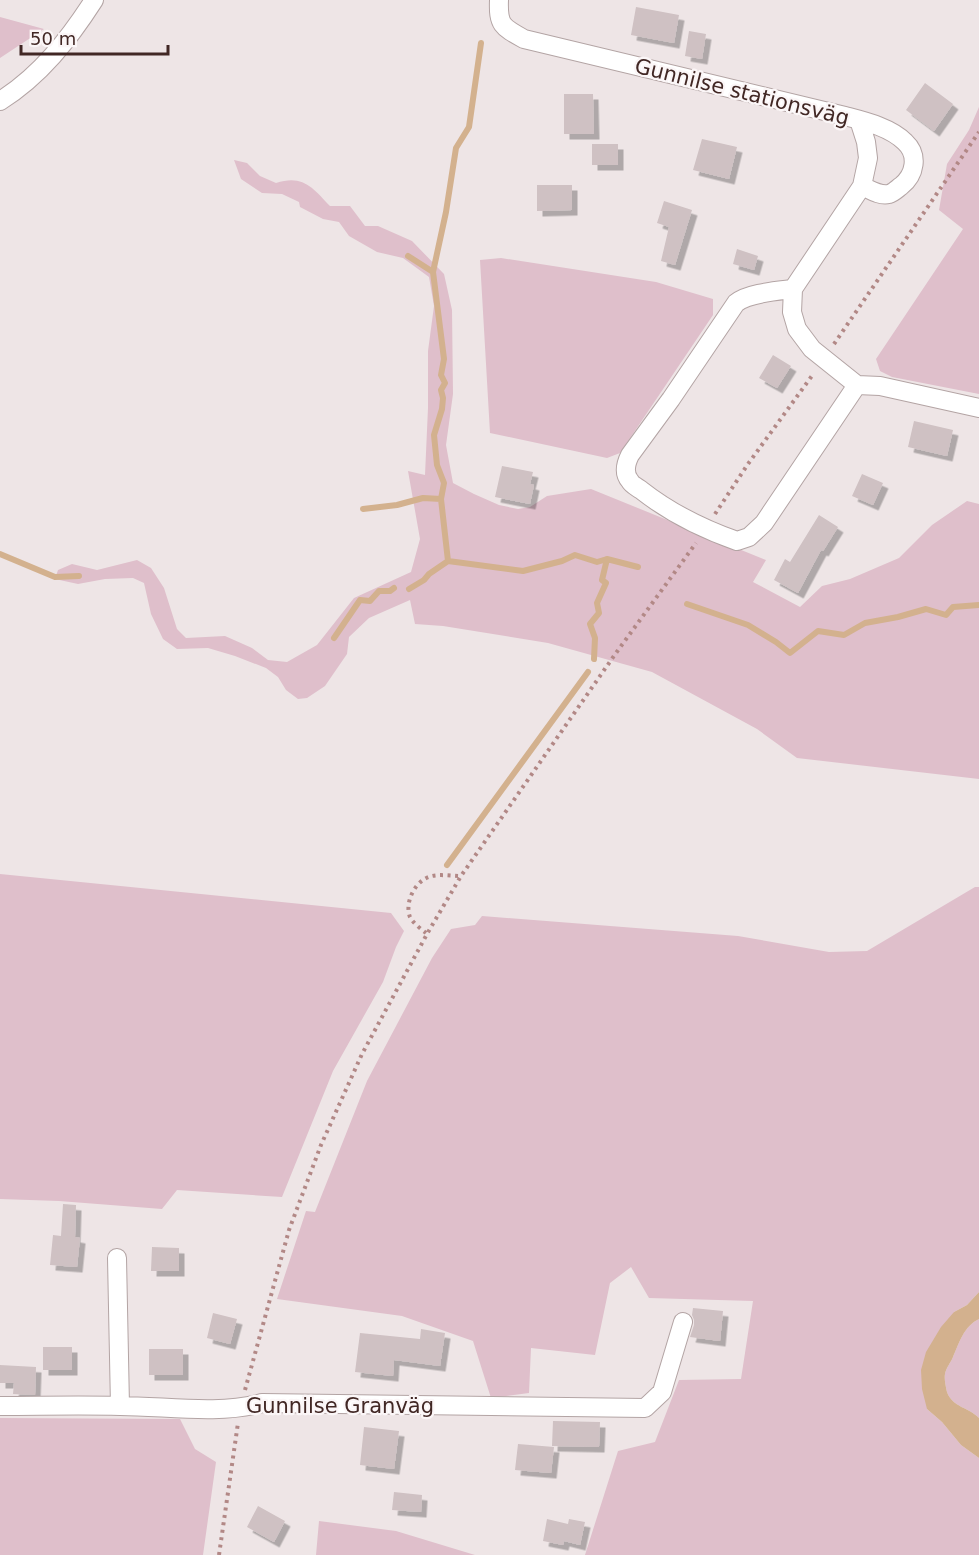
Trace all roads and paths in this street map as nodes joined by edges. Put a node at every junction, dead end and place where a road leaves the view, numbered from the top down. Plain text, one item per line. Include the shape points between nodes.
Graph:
1 (94, 0) edge
2 (499, 0) edge
3 (0, 101) edge
4 (859, 120) junction
5 (979, 132) edge
6 (862, 186) junction
7 (793, 289) junction
8 (823, 360) junction
9 (857, 385) junction
10 (979, 408) edge
11 (706, 529) junction
12 (461, 876) junction
13 (427, 934) junction
14 (117, 1258) dead end
15 (683, 1322) dead end
16 (0, 1406) edge
17 (120, 1406) junction
18 (241, 1407) junction
19 (219, 1555) edge

1 - 3 street via 45,65
2 - 4 street, Gunnilse stationsväg via 499,18 504,26 524,39
4 - 6 street, Gunnilse stationsväg via 868,158
4 - 6 street via 904,141 914,160 908,181 890,194 879,194
5 - 8 path
6 - 7 street, Gunnilse stationsväg
7 - 8 street via 792,312 797,329
7 - 11 street via 736,303 626,463 629,481
8 - 9 street
8 - 11 path
9 - 10 street via 879,386
9 - 11 street via 764,523 749,537 737,541
11 - 12 path
12 - 13 path
12 - 13 path via 430,876 410,896 411,920
13 - 18 path via 362,1054 321,1145 289,1230
14 - 17 street
15 - 18 street, Gunnilse Granväg via 662,1392 645,1408 262,1403
16 - 17 street, Gunnilse Granväg
17 - 18 street, Gunnilse Granväg
18 - 19 path

